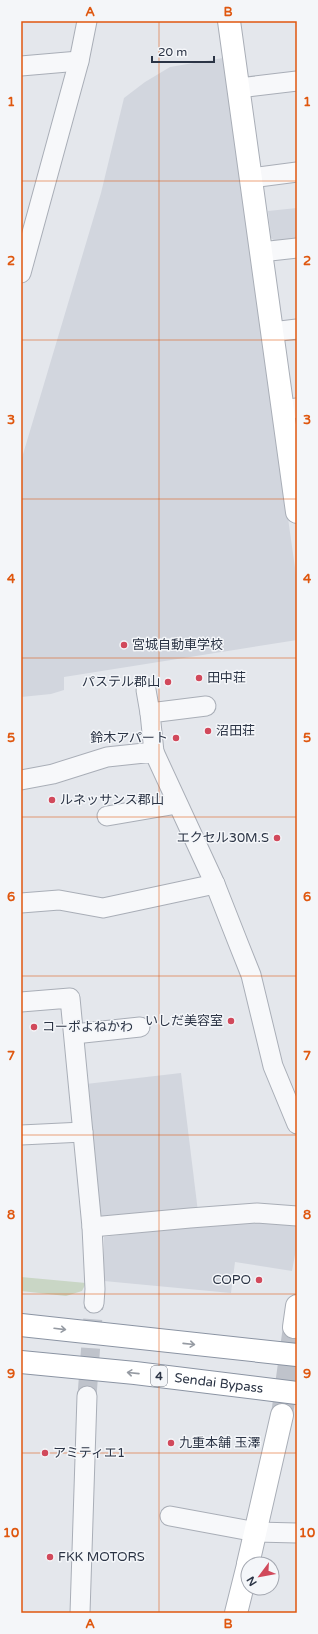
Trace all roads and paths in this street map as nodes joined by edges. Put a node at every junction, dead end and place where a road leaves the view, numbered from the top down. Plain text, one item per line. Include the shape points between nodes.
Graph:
1 (87, 21) edge
2 (229, 21) edge
3 (80, 61) junction
4 (21, 66) edge
5 (297, 81) edge
6 (238, 88) junction
7 (297, 172) edge
8 (251, 178) junction
9 (26, 238) edge
10 (297, 248) edge
11 (261, 252) junction
12 (21, 273) edge
13 (297, 329) edge
14 (272, 332) junction
15 (290, 409) edge
16 (297, 512) edge
17 (146, 690) dead end
18 (206, 706) dead end
19 (150, 713) junction
20 (154, 752) junction
21 (21, 780) edge
22 (178, 804) junction
23 (106, 816) dead end
24 (215, 884) junction
25 (21, 903) edge
26 (21, 1002) edge
27 (140, 1027) dead end
28 (74, 1034) junction
29 (297, 1124) edge
30 (83, 1132) junction
31 (21, 1135) edge
32 (297, 1216) edge
33 (92, 1227) junction
34 (94, 1303) tunnel mouth
35 (21, 1325) edge
36 (297, 1355) edge
37 (21, 1362) edge
38 (297, 1393) edge
39 (87, 1396) tunnel mouth
40 (282, 1415) tunnel mouth
41 (170, 1516) dead end
42 (256, 1532) junction
43 (297, 1533) edge
44 (250, 1556) edge
45 (240, 1596) edge
46 (80, 1613) edge
47 (236, 1613) edge

1 - 3 street
2 - 6 main road
3 - 4 street
3 - 9 street
5 - 6 street
6 - 8 main road
7 - 8 street
8 - 11 main road
9 - 12 street
10 - 11 street
11 - 14 main road
13 - 14 street
14 - 15 main road
15 - 16 main road
17 - 19 street
18 - 19 street
19 - 20 street
20 - 21 street via 107,757 53,774
20 - 22 street
22 - 23 street
22 - 24 street
24 - 25 street via 103,908 59,900
24 - 29 street via 251,975 273,1066
26 - 28 street via 70,998
27 - 28 street
28 - 30 street
30 - 31 street
30 - 33 street
32 - 33 street via 257,1213
33 - 34 street
35 -> 36 main road
38 -> 37 main road, Sendai Bypass / 4
39 - 46 street
40 - 42 main road
41 - 42 street
42 - 43 street
42 - 44 main road
45 - 47 main road

